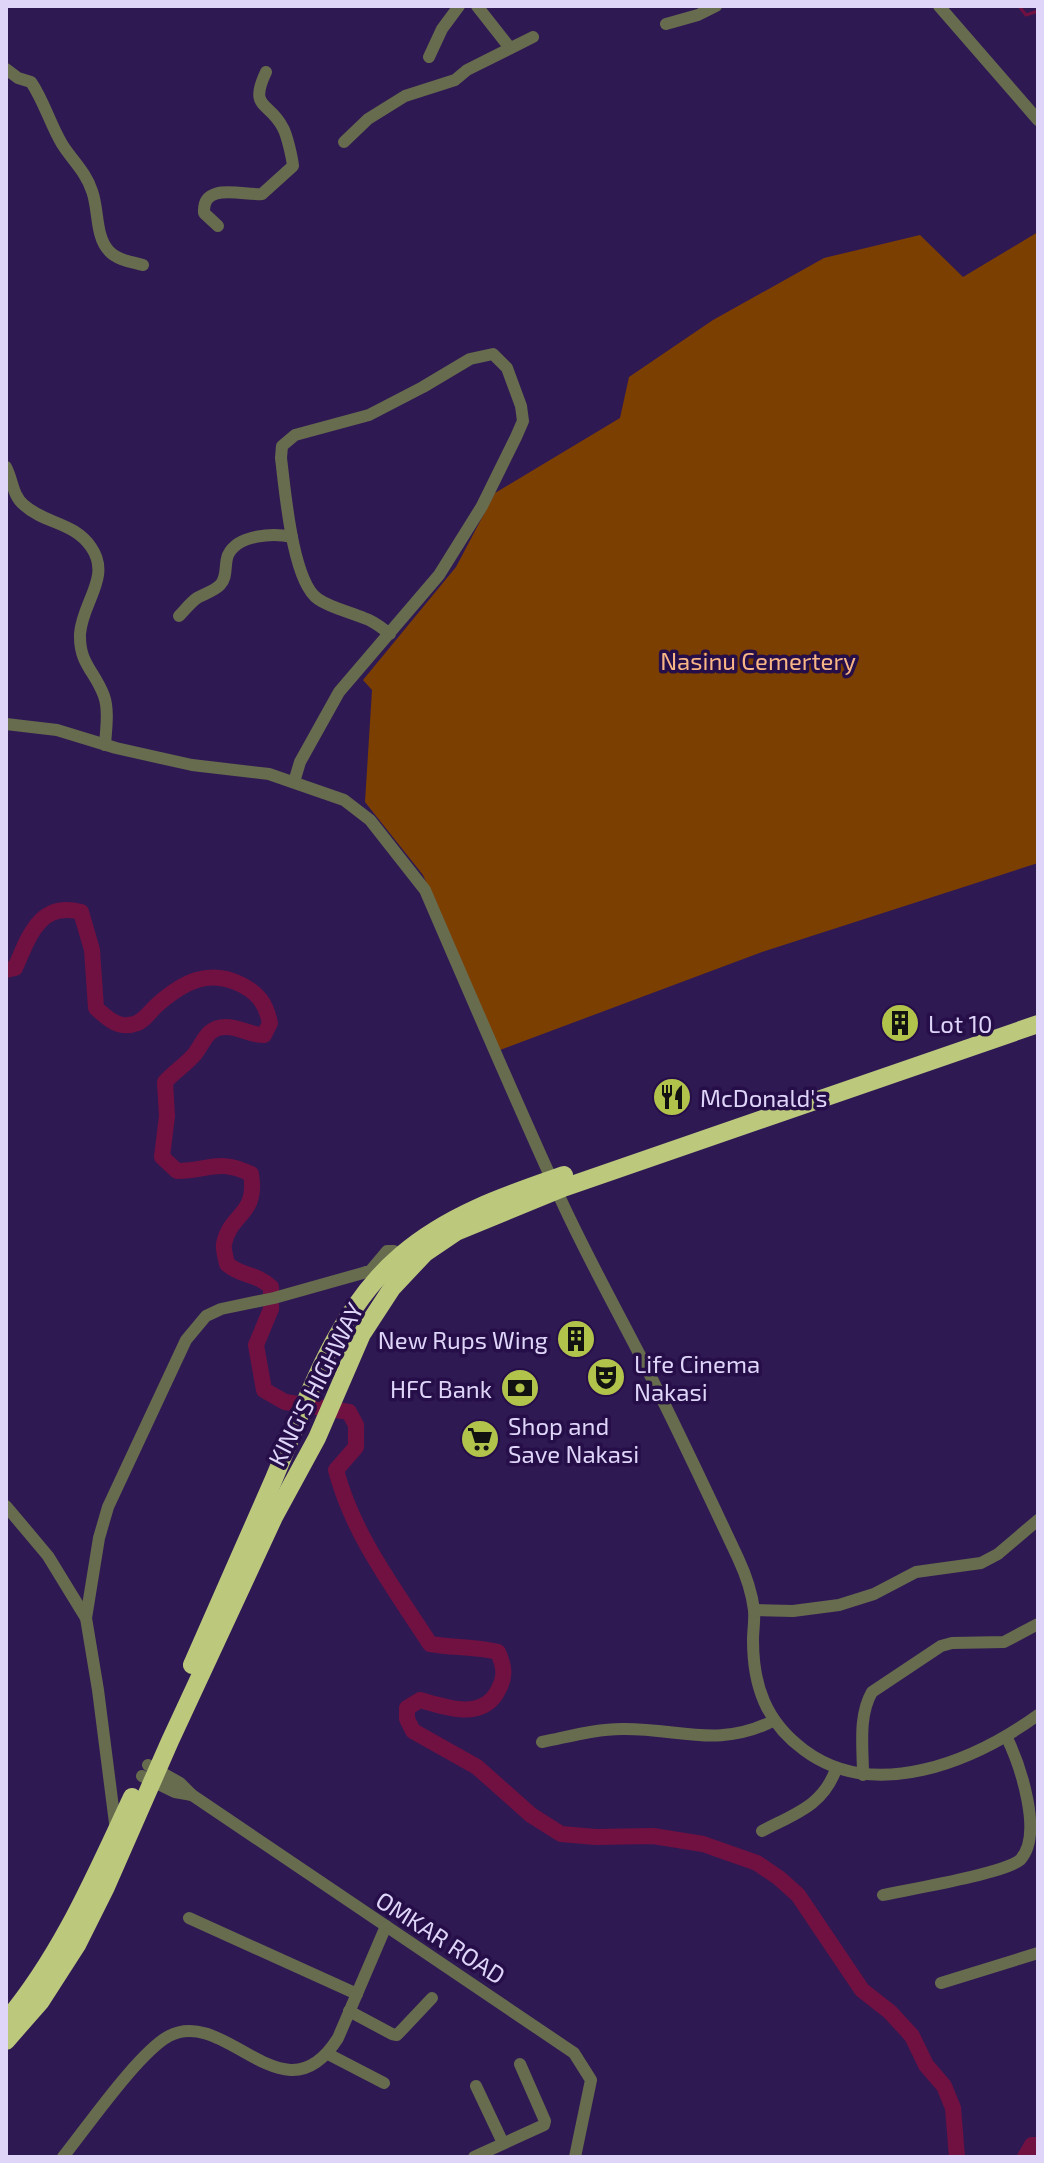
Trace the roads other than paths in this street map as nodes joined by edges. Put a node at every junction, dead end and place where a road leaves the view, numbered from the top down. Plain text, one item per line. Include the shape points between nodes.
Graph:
1 (459, 6) edge
2 (477, 6) edge
3 (716, 6) edge
4 (939, 6) edge
5 (666, 24) dead end
6 (533, 37) dead end
7 (510, 48) junction
8 (429, 57) dead end
9 (6, 69) edge
10 (266, 72) dead end
11 (1038, 120) edge
12 (344, 142) dead end
13 (218, 226) dead end
14 (143, 265) dead end
15 (6, 467) edge
16 (292, 537) junction
17 (179, 616) dead end
18 (390, 634) junction
19 (6, 724) edge
20 (105, 745) junction
21 (294, 782) junction
22 (1038, 1013) edge
23 (1038, 1024) edge
24 (554, 1185) junction
25 (399, 1256) junction
26 (6, 1506) edge
27 (1038, 1520) edge
28 (754, 1610) junction
29 (86, 1618) junction
30 (1038, 1624) edge
31 (1038, 1715) edge
32 (773, 1721) junction
33 (1007, 1738) junction
34 (542, 1742) dead end
35 (836, 1769) junction
36 (150, 1773) junction
37 (863, 1775) junction
38 (116, 1831) junction
39 (762, 1831) dead end
40 (883, 1895) dead end
41 (189, 1918) dead end
42 (386, 1926) junction
43 (1038, 1953) edge
44 (941, 1983) dead end
45 (357, 1994) junction
46 (432, 1998) dead end
47 (349, 2011) junction
48 (6, 2021) edge
49 (6, 2041) edge
50 (328, 2054) junction
51 (520, 2064) dead end
52 (384, 2083) dead end
53 (476, 2086) dead end
54 (503, 2143) junction
55 (63, 2157) edge
56 (474, 2157) edge
57 (575, 2157) edge

1 - 8 street
2 - 7 street
3 - 5 street
4 - 11 street
6 - 7 street
7 - 12 street via 455,80 394,102
9 - 14 street via 31,82 62,144 85,174 107,249
10 - 13 street via 258,87 259,101 283,127 293,166 262,194 229,191 210,197 204,213
15 - 20 street via 24,505 76,530 97,556 100,568 80,630 80,648 105,697
16 - 17 street via 256,537 233,548 220,586
16 - 18 street via 303,578 318,599 369,619
16 - 18 street via 281,458 287,441 369,415 470,359 498,357 507,368 523,421 482,506 439,575
18 - 21 street via 339,692
19 - 20 street via 57,730
20 - 21 street
21 - 24 street via 344,800 370,820 425,890
22 - 24 highway, KING'S HIGHWAY
23 - 24 highway, KING'S HIGHWAY
24 - 25 highway, KING'S HIGHWAY via 486,1202
24 - 28 street via 734,1549
24 - 36 highway, KING'S HIGHWAY via 456,1232 425,1253 392,1288 362,1334 317,1438
25 - 29 street via 387,1251 371,1270 206,1316 186,1340 108,1507
25 - 36 highway, KING'S HIGHWAY via 345,1322 314,1383
26 - 29 street via 48,1556
27 - 28 street via 981,1563 916,1572 847,1604
28 - 32 street via 756,1684
29 - 38 street
30 - 37 street via 1004,1642 941,1646 872,1692 862,1727
31 - 33 street
32 - 34 street via 731,1736 618,1729
32 - 35 street via 804,1750
33 - 37 street via 912,1772
33 - 40 street via 1032,1808 1027,1852 999,1869
35 - 37 street
35 - 39 street via 815,1802
36 - 38 highway, KING'S HIGHWAY
36 - 42 street, OMKAR ROAD via 180,1783
36 - 49 highway, KING'S HIGHWAY via 106,1887 77,1945 41,2001
38 - 48 highway, KING'S HIGHWAY via 64,1940
41 - 45 street
42 - 45 street
42 - 57 street, OMKAR ROAD via 574,2053 591,2080
43 - 44 street
45 - 47 street
46 - 47 street via 397,2035
47 - 50 street
50 - 52 street
50 - 55 street via 305,2070 284,2070 210,2036 186,2030 169,2036 145,2055
51 - 54 street via 545,2123
53 - 54 street
54 - 56 street

